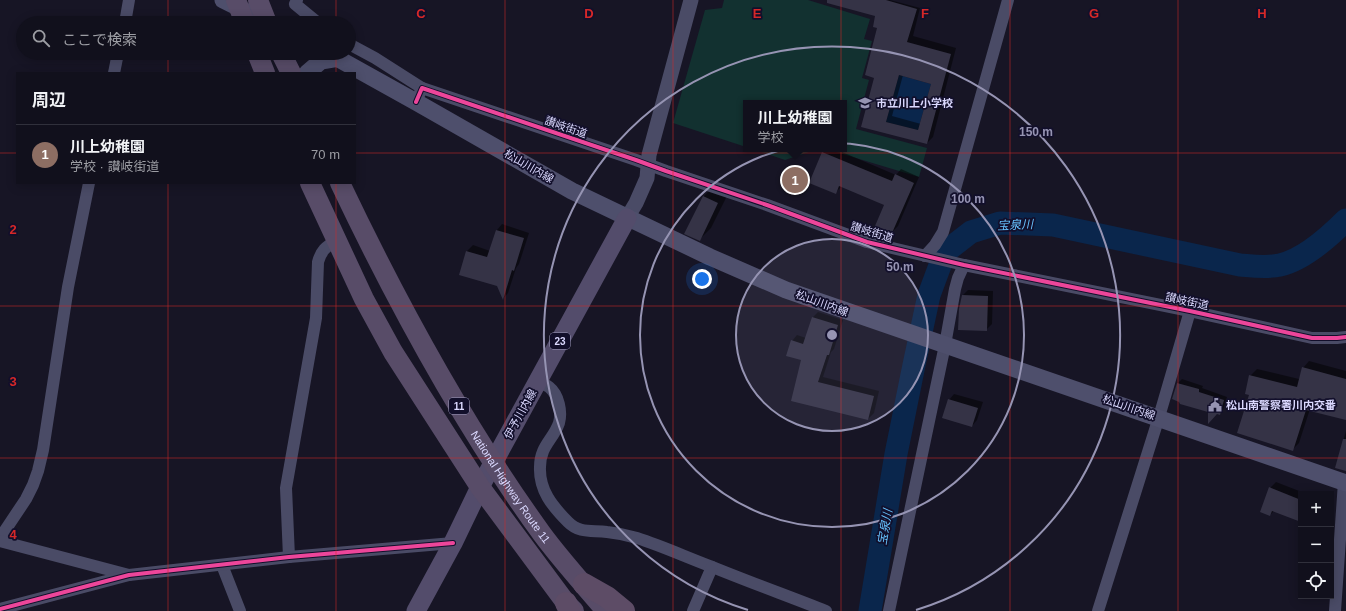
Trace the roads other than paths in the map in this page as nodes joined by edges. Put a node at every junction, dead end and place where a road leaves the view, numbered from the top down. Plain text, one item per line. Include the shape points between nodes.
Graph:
1 (129, 0) edge
2 (258, 0) edge
3 (297, 0) edge
4 (691, 0) edge
5 (1008, 0) edge
6 (236, 8) edge
7 (126, 16) edge
8 (253, 16) edge
9 (264, 16) edge
10 (310, 16) edge
11 (356, 48) edge
12 (117, 60) edge
13 (260, 60) edge
14 (284, 60) edge
15 (324, 60) edge
16 (343, 60) edge
17 (114, 72) edge
18 (265, 72) edge
19 (290, 72) edge
20 (308, 72) edge
21 (419, 95) junction
22 (648, 164) junction
23 (89, 184) edge
24 (310, 184) edge
25 (340, 184) edge
26 (627, 218) junction
27 (336, 240) junction
28 (928, 257) junction
29 (962, 265) junction
30 (1190, 311) junction
31 (1346, 337) edge
32 (941, 344) junction
33 (538, 381) junction
34 (1159, 418) junction
35 (493, 463) junction
36 (1345, 483) edge
37 (480, 487) junction
38 (0, 538) edge
39 (0, 541) edge
40 (452, 543) junction
41 (289, 557) junction
42 (222, 565) junction
43 (712, 567) junction
44 (128, 575) junction
45 (584, 584) junction
46 (0, 608) edge
47 (570, 608) edge
48 (240, 611) edge
49 (416, 611) edge
50 (606, 611) edge
51 (624, 611) edge
52 (693, 611) edge
53 (826, 611) edge
54 (889, 611) edge
55 (1098, 611) edge
56 (1335, 611) edge

1 - 7 street
2 - 9 highway
3 - 10 street via 295,4
4 - 22 street
5 - 28 street via 945,227
6 - 8 main road
11 - 21 street, 讃岐街道 via 375,58
12 - 17 street
13 - 18 highway
14 - 19 highway
15 - 20 main road
16 - 21 main road, 松山川内線
21 - 22 street, 讃岐街道
21 - 26 main road, 松山川内線 via 572,191
22 - 26 street via 647,178
22 - 28 street, 讃岐街道 via 867,242
23 - 38 street via 68,287 38,471 26,499
24 - 27 highway, 11
25 - 35 highway, National Highway Route 11 / 11 via 416,334
26 - 32 main road, 松山川内線 via 786,290
26 - 33 main road, 伊予川内線 / 23
27 - 37 highway, 11 via 393,352
27 - 41 street via 320,254 318,262 316,318 286,488
28 - 29 street, 讃岐街道
29 - 30 street, 讃岐街道
29 - 32 street
30 - 31 street, 讃岐街道 via 1312,338
30 - 34 street
32 - 34 main road, 松山川内線
32 - 54 street
33 - 35 main road, 伊予川内線 / 23
33 - 43 street via 550,387 557,398 560,411 559,423 542,453 541,482 545,494 568,522 578,529 590,532 635,538
34 - 36 main road, 松山川内線
34 - 55 street
35 - 37 main road, 伊予川内線 / 23
35 - 45 highway, National Highway Route 11 / 11 via 543,536
36 - 56 street
37 - 40 main road, 伊予川内線 / 23
37 - 47 highway, 11
39 - 44 street
40 - 41 street
40 - 49 main road, 伊予川内線 / 23
41 - 42 street
42 - 44 street
42 - 48 street
43 - 52 street
43 - 53 street
44 - 46 street
45 - 50 highway, National Highway Route 11 / 11
45 - 51 highway via 607,597

